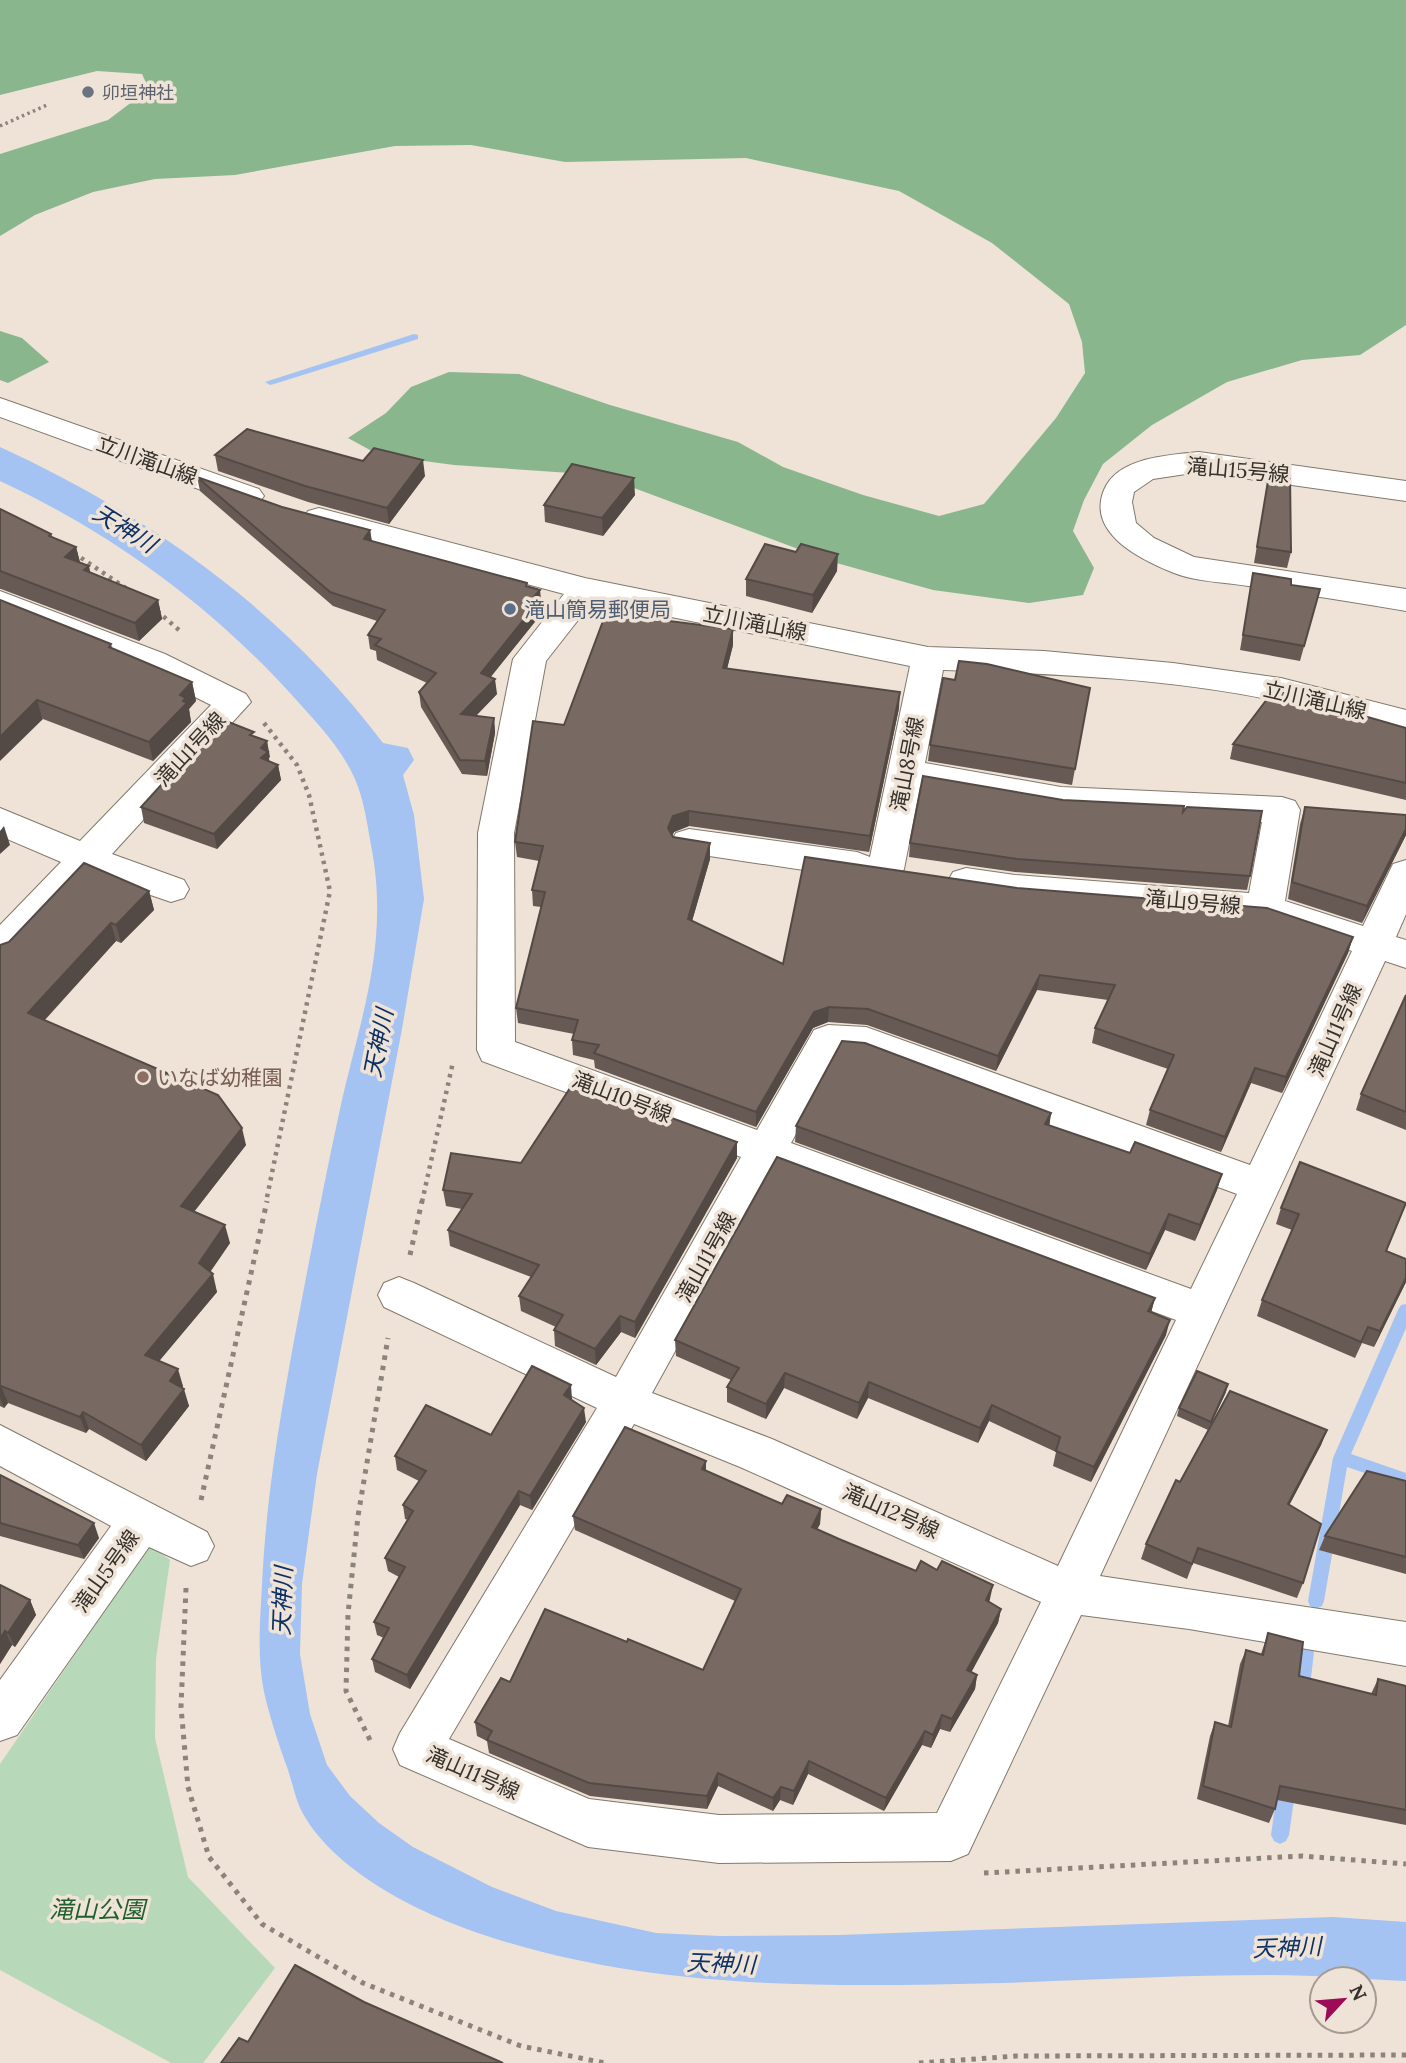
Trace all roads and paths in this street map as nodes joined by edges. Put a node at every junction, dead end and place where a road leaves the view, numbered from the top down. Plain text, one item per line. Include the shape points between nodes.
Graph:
1 (47, 105) dead end
2 (0, 126) edge
3 (0, 407) edge
4 (1406, 491) edge
5 (70, 550) edge
6 (585, 589) junction
7 (136, 594) edge
8 (1406, 600) edge
9 (0, 602) edge
10 (147, 602) edge
11 (185, 636) dead end
12 (928, 658) junction
13 (234, 702) junction
14 (1406, 722) edge
15 (905, 772) junction
16 (0, 821) edge
17 (689, 842) edge
18 (88, 859) junction
19 (886, 869) junction
20 (1406, 873) edge
21 (171, 889) dead end
22 (1265, 908) junction
23 (1391, 948) edge
24 (0, 949) edge
25 (453, 1059) dead end
26 (765, 1151) junction
27 (1261, 1186) junction
28 (399, 1295) junction
29 (1201, 1311) junction
30 (625, 1401) junction
31 (0, 1444) edge
32 (142, 1520) junction
33 (191, 1546) junction
34 (1071, 1593) junction
35 (1406, 1644) edge
36 (0, 1719) edge
37 (410, 1761) junction
38 (1406, 1864) edge
39 (975, 1873) dead end
40 (1406, 2055) edge
41 (605, 2063) edge
42 (919, 2063) edge

1 - 2 path
3 - 6 street, 立川滝山線 via 289,510
4 - 8 street, 滝山15号線 via 1199,463 1142,472 1120,488 1116,502 1121,527 1143,545 1187,566
5 - 7 path
6 - 12 street, 立川滝山線
6 - 26 street, 滝山10号線 via 530,659 496,833 496,1050
9 - 13 street, 滝山1号線 via 153,662
10 - 11 path
12 - 14 street, 立川滝山線 via 1172,674 1281,690
12 - 15 street, 滝山8号線
13 - 18 street, 滝山1号線
13 - 33 path via 257,716 297,765 309,795 330,891
15 - 19 street, 滝山8号線
15 - 22 street, 滝山9号線 via 1061,799 1282,810
16 - 18 street
17 - 19 street, 滝山9号線
18 - 21 street
18 - 24 street, 滝山1号線
19 - 22 street, 滝山9号線 via 1015,888
20 - 23 street, 滝山11号線
22 - 23 street
23 - 27 street, 滝山11号線
25 - 28 path via 424,1203
26 - 27 street, 滝山11号線 via 828,1040 866,1042
26 - 29 street, 滝山10号線
26 - 30 street, 滝山11号線
27 - 29 street, 滝山11号線
28 - 30 street, 滝山12号線
28 - 37 path via 387,1340 358,1516 346,1691 380,1757
29 - 34 street, 滝山11号線
30 - 34 street, 滝山12号線 via 756,1452
30 - 37 street, 滝山11号線
31 - 32 street, 滝山5号線
32 - 33 street
32 - 36 street, 滝山5号線
33 - 41 path via 181,1707 188,1787 209,1857 262,1924 363,1983 521,2046
34 - 35 street, 滝山12号線
34 - 37 street, 滝山11号線 via 951,1837 719,1839 588,1822
38 - 39 path via 1302,1856
40 - 42 path via 1016,2056

